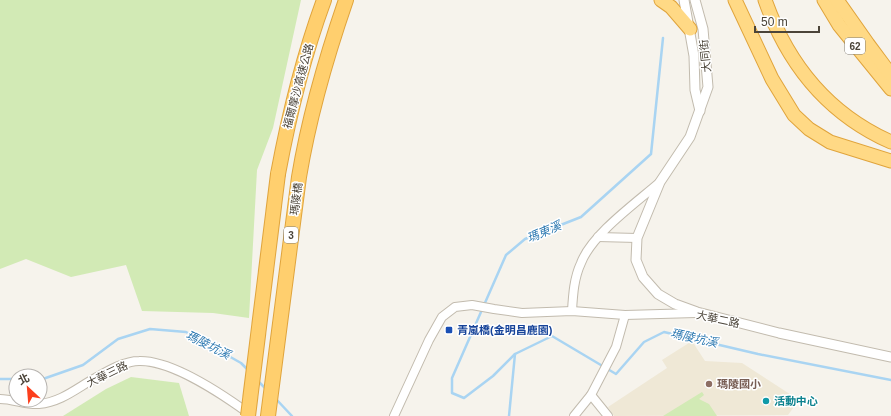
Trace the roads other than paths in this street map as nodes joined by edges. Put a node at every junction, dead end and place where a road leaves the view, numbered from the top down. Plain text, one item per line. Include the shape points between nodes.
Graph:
1 (324, 0) edge
2 (346, 0) edge
3 (661, 0) edge
4 (684, 0) edge
5 (694, 0) edge
6 (735, 0) edge
7 (765, 0) edge
8 (824, 0) edge
9 (837, 0) edge
10 (690, 29) junction
11 (329, 56) joint
12 (891, 74) edge
13 (891, 90) edge
14 (700, 112) junction
15 (891, 142) edge
16 (891, 161) edge
17 (278, 174) joint
18 (660, 182) junction
19 (598, 237) junction
20 (637, 238) junction
21 (572, 311) junction
22 (697, 312) junction
23 (625, 315) junction
24 (891, 357) edge
25 (591, 395) junction
26 (0, 399) edge
27 (248, 416) edge
28 (253, 416) edge
29 (268, 416) edge
30 (394, 416) edge
31 (574, 416) edge
32 (608, 416) edge

1 - 17 highway, 福爾摩沙高速公路 / 3 via 294,96
2 - 11 highway, 福爾摩沙高速公路 / 3
3 - 10 highway
4 - 10 street, 大同街
5 - 14 street, 大同街 via 703,30 708,87
6 - 16 highway via 772,79 794,115 830,142
7 - 15 highway via 784,44 809,81 847,117 870,133
8 - 13 highway, 62 via 839,25
9 - 12 highway, 62
10 - 14 street, 大同街 via 695,90
11 - 29 highway, 瑪陵橋 / 3 via 305,141
14 - 18 street, 大同街 via 690,137
17 - 27 highway, 瑪陵橋 / 3, bridge
18 - 19 street
18 - 20 street, 大同街
19 - 20 street
19 - 21 street via 588,248 581,262 574,285
20 - 22 street, 大同街 via 636,260 643,276 658,294
21 - 23 street, 大華二路
21 - 30 street, 大華二路 via 522,313 472,305 455,307 442,317 429,340
22 - 23 street, 大華二路
22 - 24 street, 大華二路
23 - 25 street via 616,347
25 - 31 street
25 - 32 street
26 - 28 street, 大華三路 via 39,404 66,397 96,377 126,363 140,361 180,372 228,398

